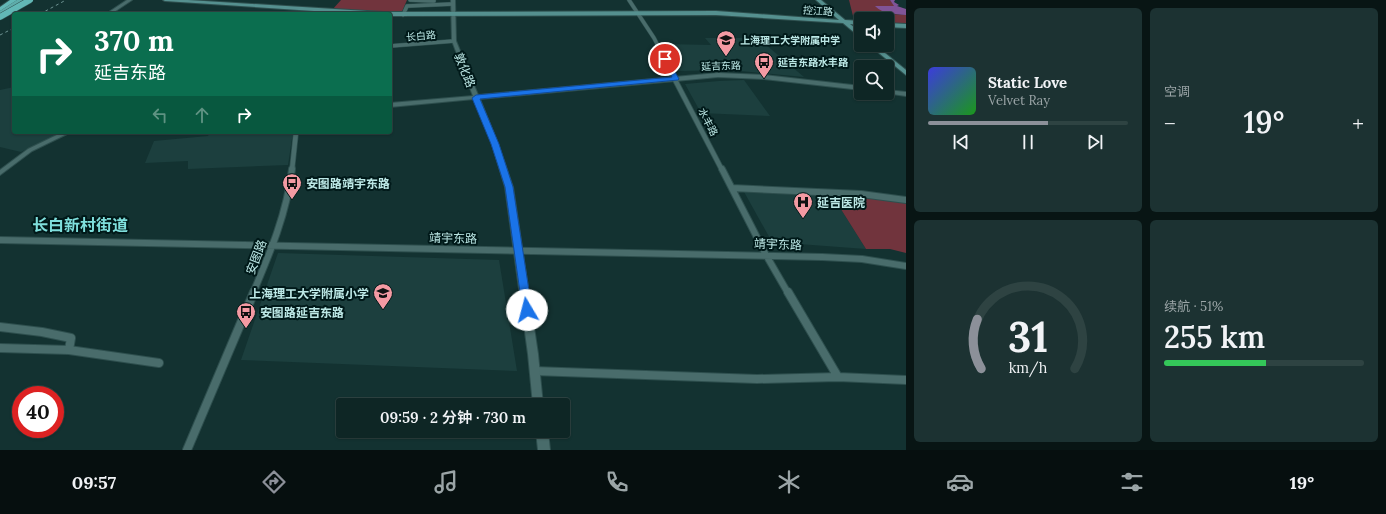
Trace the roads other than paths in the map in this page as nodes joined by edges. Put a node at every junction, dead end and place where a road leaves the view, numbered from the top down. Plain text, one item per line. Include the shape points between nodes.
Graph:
1 (14, 0) edge
2 (24, 0) edge
3 (30, 0) edge
4 (130, 0) edge
5 (165, 0) edge
6 (410, 0) edge
7 (434, 0) edge
8 (628, 0) edge
9 (818, 0) edge
10 (822, 0) edge
11 (452, 2) edge
12 (0, 9) edge
13 (111, 12) edge
14 (352, 12) edge
15 (638, 13) junction
16 (392, 14) edge
17 (403, 15) junction
18 (453, 15) junction
19 (0, 16) edge
20 (847, 22) junction
21 (854, 22) edge
22 (894, 25) edge
23 (906, 26) edge
24 (854, 27) edge
25 (854, 29) edge
26 (454, 41) junction
27 (392, 46) edge
28 (880, 52) edge
29 (884, 52) edge
30 (906, 70) edge
31 (906, 73) edge
32 (676, 79) junction
33 (854, 87) edge
34 (894, 93) edge
35 (906, 94) edge
36 (476, 98) junction
37 (392, 105) edge
38 (64, 134) edge
39 (296, 134) edge
40 (0, 173) edge
41 (732, 188) junction
42 (906, 200) edge
43 (0, 240) edge
44 (273, 246) junction
45 (518, 250) junction
46 (766, 255) junction
47 (906, 266) edge
48 (1, 328) edge
49 (0, 348) edge
50 (69, 350) junction
51 (159, 363) dead end
52 (534, 371) junction
53 (838, 377) junction
54 (906, 380) edge
55 (537, 398) edge
56 (543, 438) edge
57 (187, 450) edge
58 (544, 450) edge

1 - 12 main road
2 - 19 main road
3 - 19 highway, bridge
4 - 13 street
5 - 14 main road
6 - 7 street
7 - 11 street
8 - 15 street, 水丰路
9 - 20 main road
10 - 20 main road
11 - 17 street via 407,6
11 - 18 street, 敦化路
15 - 18 main road, 控江路
15 - 20 main road, 控江路 via 716,13
15 - 32 street, 水丰路
16 - 17 main road, 控江路
17 - 18 main road, 控江路
18 - 26 street, 敦化路
20 - 21 main road, 控江路
20 - 24 main road
20 - 25 main road
22 - 23 main road
26 - 27 street, 长白路
26 - 36 street, 敦化路
28 - 31 main road
29 - 30 main road
32 - 33 street, 延吉东路 via 718,75 744,76
32 - 36 street, 延吉东路
32 - 41 street, 水丰路
34 - 35 street
36 - 37 street, 延吉东路
36 - 45 street, 敦化路 via 506,176
38 - 40 street via 30,150
39 - 44 street, 安图路 via 290,192
41 - 42 street via 862,194
41 - 46 street, 水丰路
43 - 44 street, 靖宇东路
44 - 45 street, 靖宇东路
44 - 57 street, 安图路
45 - 46 street, 靖宇东路
45 - 52 street, 敦化路
46 - 47 street, 靖宇东路 via 843,257
46 - 53 street, 水丰路
48 - 50 street via 71,338
49 - 50 street
50 - 51 street
52 - 53 street via 749,378
52 - 55 street, 敦化路
53 - 54 street
56 - 58 street

